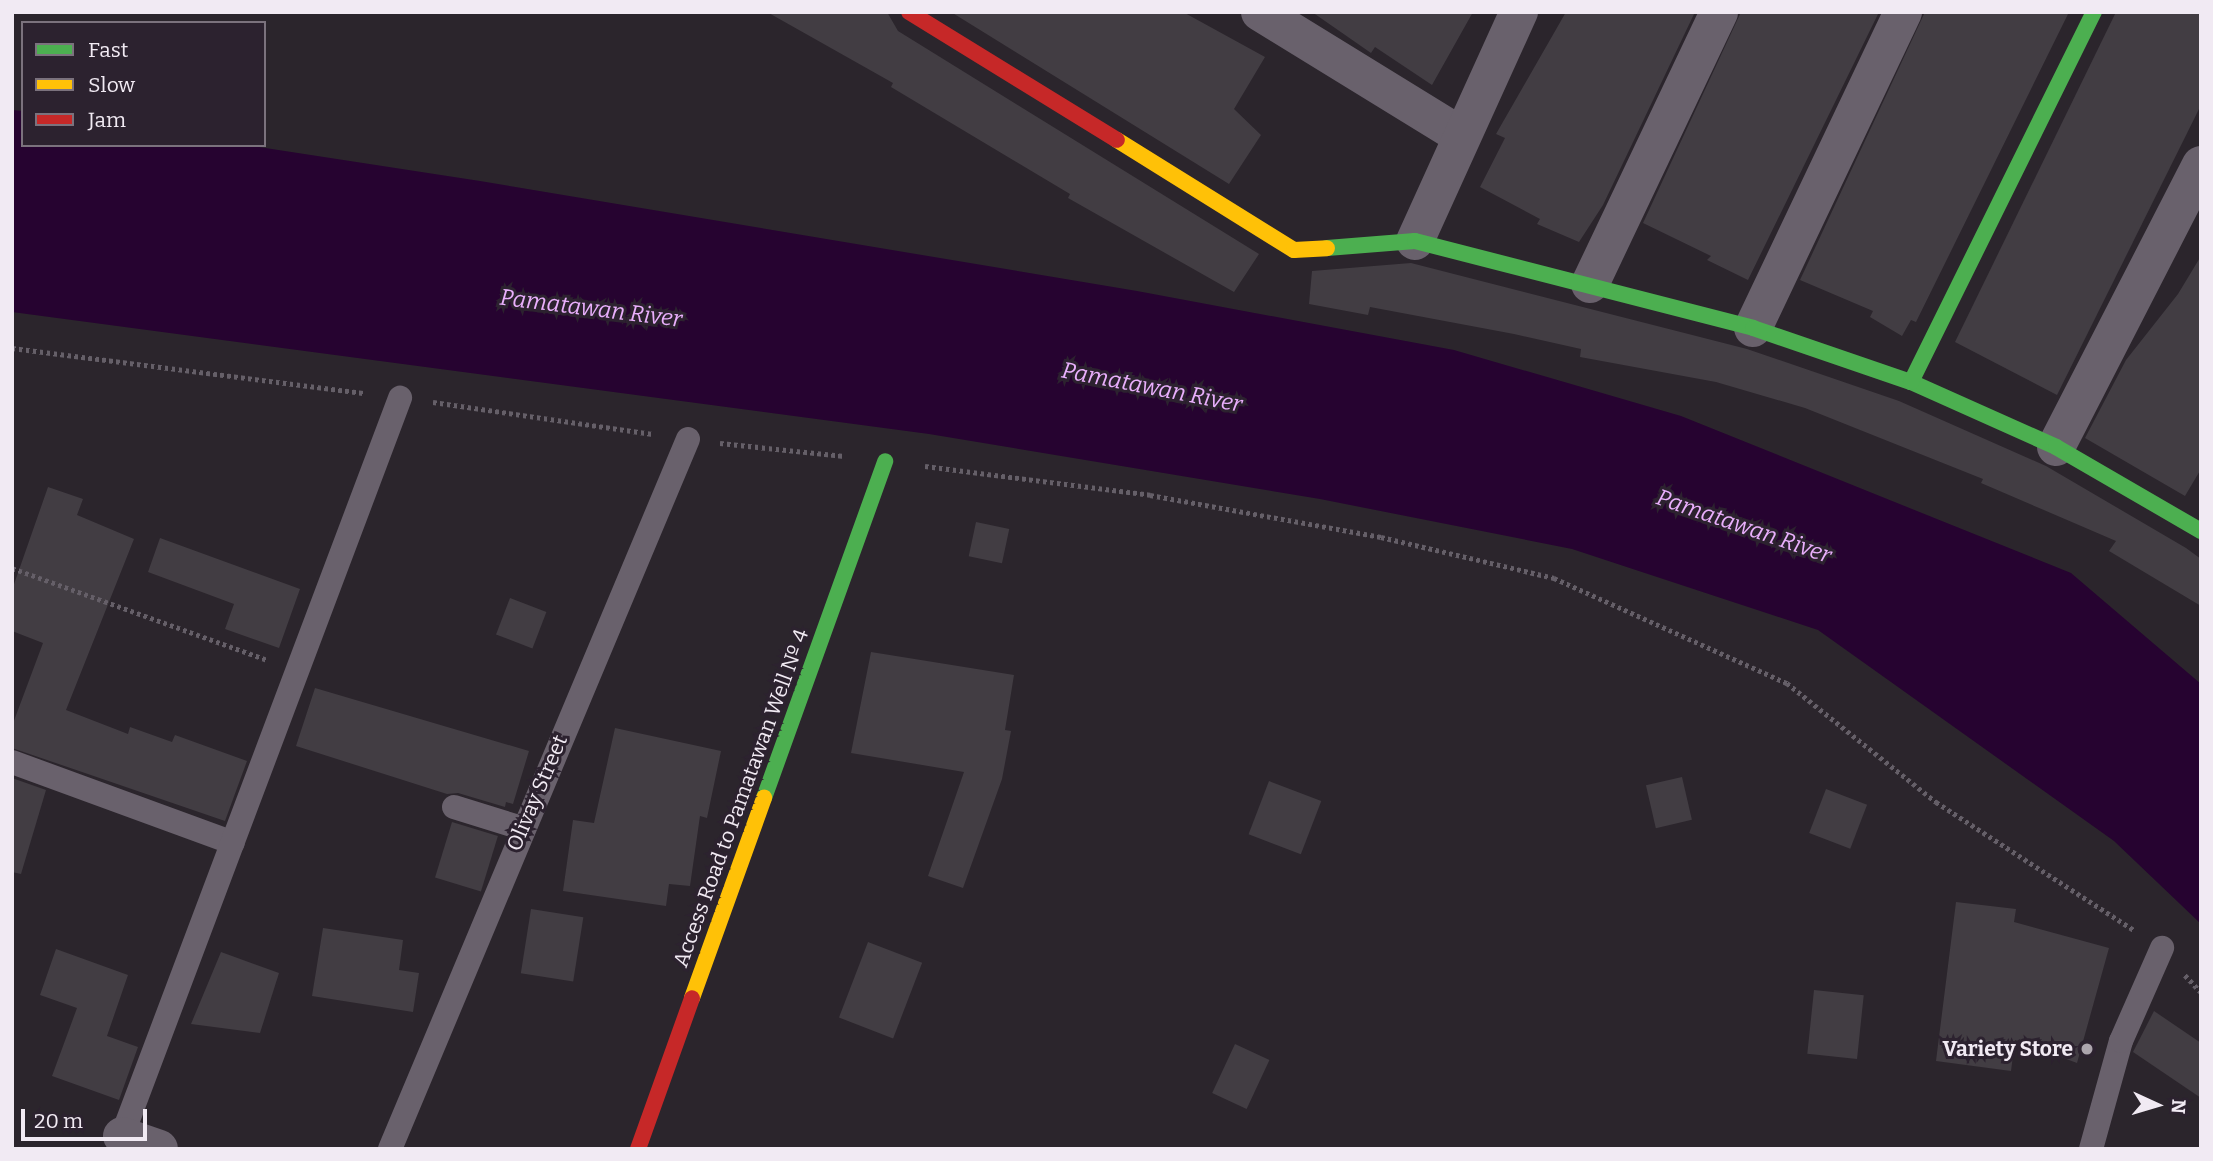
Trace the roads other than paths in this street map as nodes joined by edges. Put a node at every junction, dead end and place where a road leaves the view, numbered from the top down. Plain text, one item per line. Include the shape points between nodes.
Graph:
1 (909, 12) edge
2 (1260, 12) edge
3 (1520, 12) edge
4 (1719, 12) edge
5 (1903, 12) edge
6 (2094, 12) edge
7 (1460, 135) junction
8 (2201, 165) edge
9 (2187, 226) edge
10 (1415, 241) junction
11 (1590, 284) junction
12 (1753, 328) junction
13 (1912, 382) junction
14 (400, 398) road end
15 (688, 439) road end
16 (2056, 447) junction
17 (885, 461) road end
18 (2201, 530) edge
19 (12, 762) edge
20 (454, 807) dead end
21 (522, 828) junction
22 (233, 843) junction
23 (2162, 948) road end
24 (122, 1136) joint
25 (159, 1149) edge
26 (390, 1149) edge
27 (638, 1149) edge
28 (2091, 1149) edge

1 - 10 street via 1294,250
2 - 7 street
3 - 7 street
4 - 11 street
5 - 12 street
6 - 13 street
7 - 10 street
8 - 9 street
9 - 16 street
10 - 11 street
11 - 12 street
12 - 13 street
13 - 16 street
14 - 22 lane
15 - 21 lane, Olivay Street
16 - 18 street
17 - 27 street, Access Road to Pamatawan Well № 4
19 - 22 lane
20 - 21 lane
21 - 26 lane, Olivay Street
22 - 24 lane
23 - 28 lane via 2120,1041
24 - 25 street

